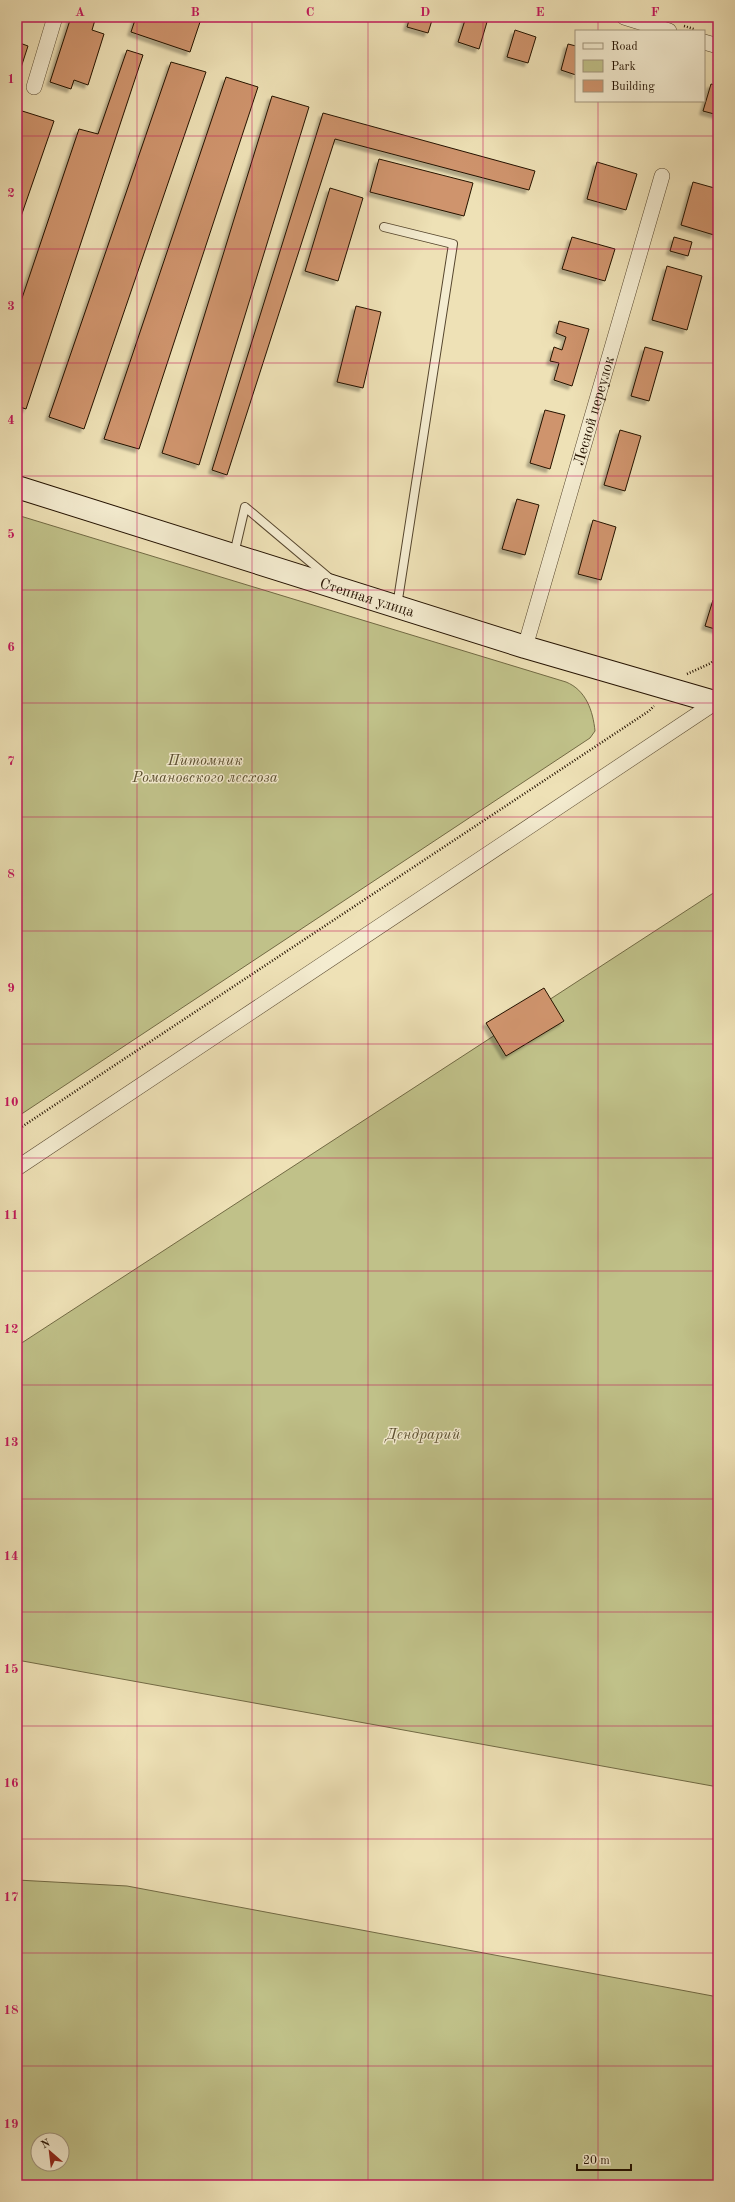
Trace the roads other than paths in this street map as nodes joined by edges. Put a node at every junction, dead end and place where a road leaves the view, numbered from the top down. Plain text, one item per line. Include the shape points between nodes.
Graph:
1 (55, 17) edge
2 (624, 17) edge
3 (666, 30) edge
4 (705, 42) edge
5 (718, 46) edge
6 (34, 86) dead end
7 (662, 176) dead end
8 (384, 227) dead end
9 (17, 486) edge
10 (234, 554) junction
11 (342, 589) junction
12 (396, 606) junction
13 (525, 647) junction
14 (717, 703) edge
15 (17, 1168) edge

1 - 6 street
2 - 3 street
4 - 5 street
7 - 13 street, Лесной переулок
8 - 12 lane via 453,244
9 - 10 main road, Степная улица
10 - 11 main road, Степная улица
10 - 11 lane via 244,507
11 - 12 main road, Степная улица
12 - 13 main road, Степная улица
13 - 14 main road, Степная улица
14 - 15 street

